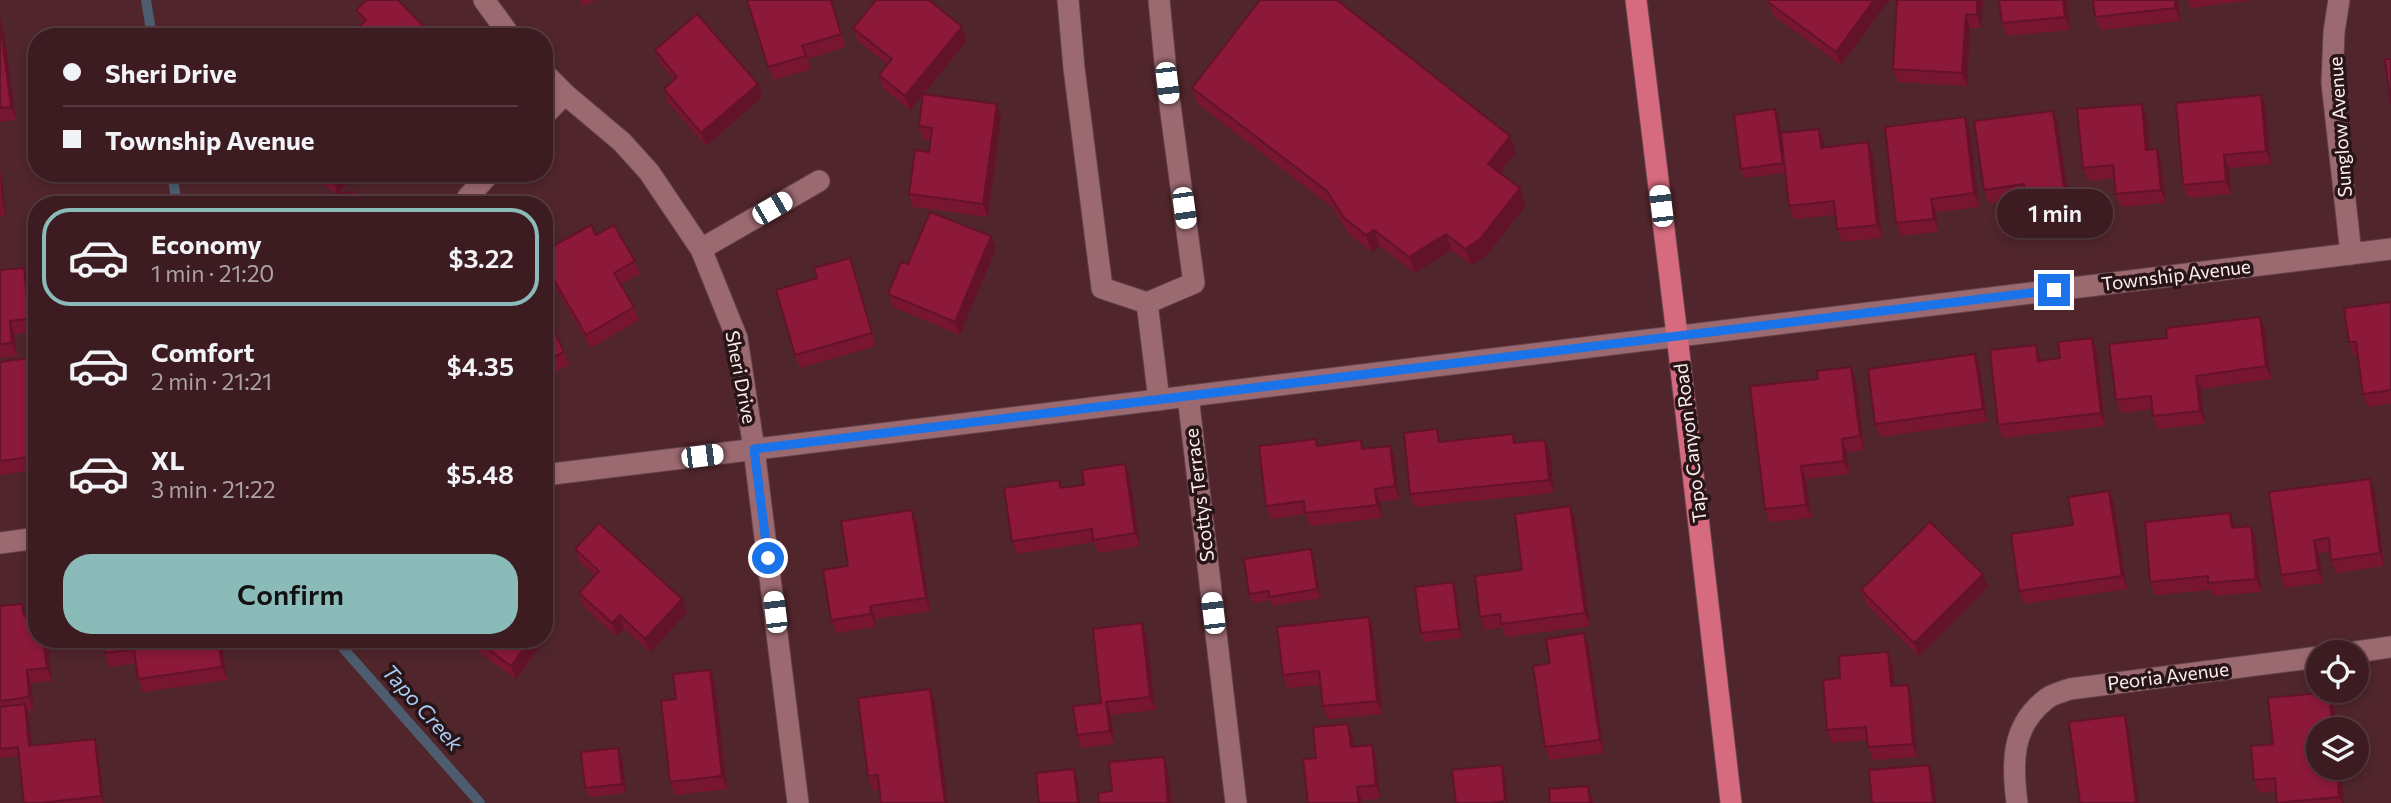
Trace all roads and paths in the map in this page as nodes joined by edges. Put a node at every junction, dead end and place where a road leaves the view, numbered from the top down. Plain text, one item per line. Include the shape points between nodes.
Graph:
1 (484, 0) edge
2 (1068, 0) edge
3 (1159, 0) edge
4 (1636, 0) edge
5 (2339, 0) edge
6 (504, 28) edge
7 (553, 82) edge
8 (565, 94) junction
9 (553, 107) edge
10 (819, 181) dead end
11 (482, 182) edge
12 (469, 196) edge
13 (701, 248) junction
14 (2391, 249) edge
15 (2351, 254) junction
16 (1147, 303) junction
17 (1677, 335) junction
18 (1188, 396) junction
19 (1159, 400) junction
20 (754, 449) junction
21 (553, 474) edge
22 (28, 539) edge
23 (0, 543) edge
24 (2391, 647) edge
25 (2369, 650) edge
26 (2306, 659) edge
27 (798, 803) edge
28 (1236, 803) edge
29 (1731, 803) edge
30 (2017, 803) edge

1 - 6 street
2 - 16 street via 1102,288
3 - 16 street via 1194,284
4 - 17 main road, Tapo Canyon Road
5 - 15 street, Sunglow Avenue via 2332,83
7 - 8 street, Sheri Drive
8 - 9 street
8 - 13 street, Sheri Drive via 622,142 649,172
10 - 13 street
11 - 12 street
13 - 20 street, Sheri Drive via 737,338
14 - 15 street, Township Avenue
15 - 17 street, Township Avenue
16 - 19 street
17 - 18 street, Township Avenue
17 - 29 main road, Tapo Canyon Road
18 - 19 street, Township Avenue
18 - 28 street, Scottys Terrace
19 - 20 street, Township Avenue
20 - 21 street, Township Avenue
20 - 27 street, Sheri Drive
22 - 23 street
24 - 25 street
26 - 30 street, Peoria Avenue via 2070,689 2046,699 2028,719 2015,746

